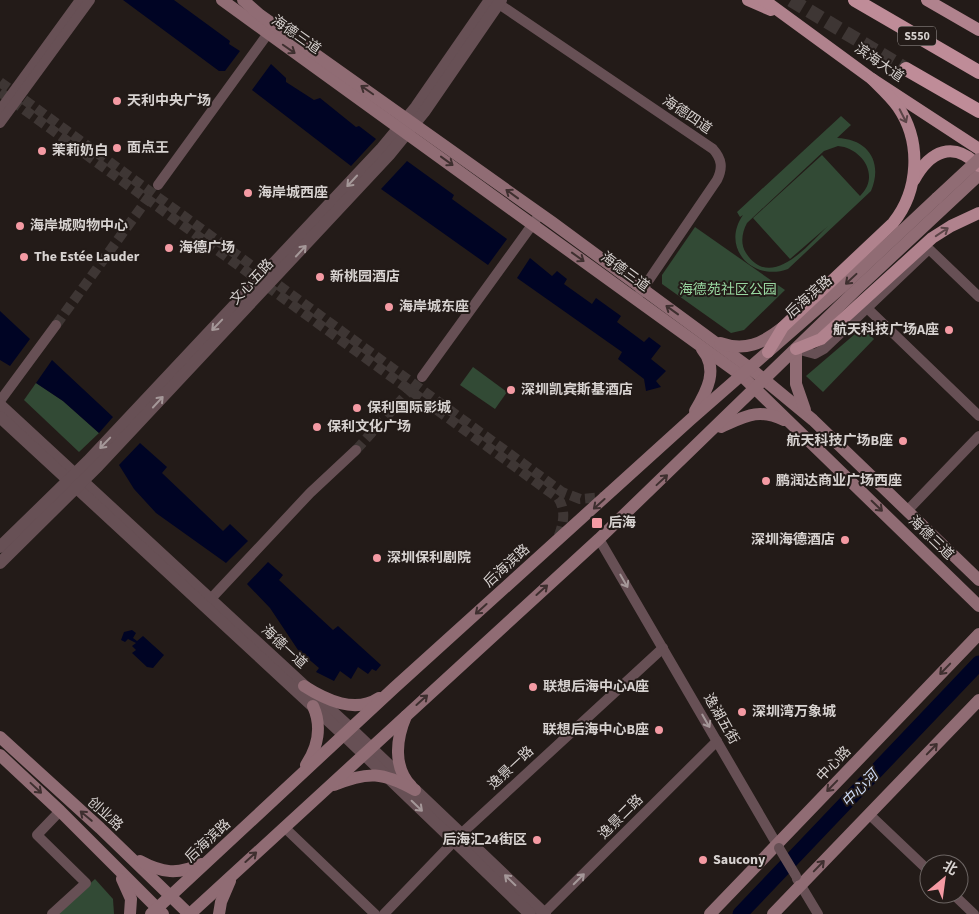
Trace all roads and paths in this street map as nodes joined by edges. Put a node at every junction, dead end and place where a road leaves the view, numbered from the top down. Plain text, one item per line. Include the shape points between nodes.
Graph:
1 (80, 0) edge
2 (90, 0) edge
3 (222, 0) edge
4 (748, 0) edge
5 (764, 0) edge
6 (856, 0) edge
7 (927, 0) edge
8 (247, 1) edge
9 (496, 1) edge
10 (789, 19) junction
11 (271, 30) junction
12 (979, 30) edge
13 (906, 69) tunnel mouth
14 (979, 72) edge
15 (872, 79) junction
16 (0, 110) edge
17 (979, 111) edge
18 (0, 124) edge
19 (407, 125) junction
20 (979, 149) edge
21 (979, 159) edge
22 (979, 166) edge
23 (979, 175) edge
24 (158, 185) tunnel mouth
25 (911, 187) junction
26 (941, 202) junction
27 (979, 205) edge
28 (979, 213) edge
29 (536, 219) junction
30 (961, 220) junction
31 (891, 250) junction
32 (640, 294) junction
33 (979, 298) edge
34 (867, 308) junction
35 (56, 325) tunnel mouth
36 (783, 327) junction
37 (711, 339) junction
38 (698, 343) junction
39 (796, 349) junction
40 (768, 352) junction
41 (746, 372) junction
42 (422, 377) tunnel mouth
43 (760, 384) junction
44 (0, 403) edge
45 (979, 416) edge
46 (0, 417) edge
47 (690, 420) junction
48 (812, 420) junction
49 (792, 424) junction
50 (714, 430) junction
51 (979, 436) edge
52 (356, 450) tunnel mouth
53 (76, 481) junction
54 (907, 511) junction
55 (599, 539) junction
56 (0, 547) edge
57 (0, 564) edge
58 (979, 580) edge
59 (207, 603) junction
60 (979, 606) edge
61 (979, 634) edge
62 (663, 648) junction
63 (304, 686) junction
64 (394, 688) junction
65 (979, 700) edge
66 (313, 706) junction
67 (408, 712) junction
68 (347, 732) junction
69 (0, 737) edge
70 (717, 741) junction
71 (367, 751) junction
72 (0, 755) edge
73 (387, 776) junction
74 (296, 779) junction
75 (325, 789) junction
76 (415, 790) junction
77 (64, 806) junction
78 (869, 814) junction
79 (284, 827) junction
80 (457, 837) junction
81 (778, 846) junction
82 (122, 850) junction
83 (210, 860) junction
84 (919, 862) edge
85 (111, 863) junction
86 (235, 872) junction
87 (798, 880) junction
88 (170, 896) junction
89 (964, 904) edge
90 (157, 912) edge
91 (52, 914) edge
92 (130, 914) edge
93 (189, 914) edge
94 (219, 914) edge
95 (375, 914) edge
96 (384, 914) edge
97 (530, 914) edge
98 (544, 914) edge
99 (710, 914) edge
100 (773, 914) edge
101 (818, 914) edge
102 (974, 914) edge

1 - 16 street
2 - 18 street
3 - 11 main road, 海德三道
4 - 10 main road
5 - 10 main road, 滨海大道
6 - 14 highway, S550
7 - 12 main road, S550
8 - 11 main road, 海德三道
9 - 19 street, 文心五路
9 - 32 street, 海德四道 via 713,149 721,160 717,180
10 - 15 main road, 滨海大道
11 - 19 main road, 海德三道
11 - 24 street
13 - 17 highway, 滨海大道
15 - 20 main road, 滨海大道
15 -> 25 main road via 898,108 908,128 914,161
19 - 29 main road, 海德三道
19 - 53 street, 文心五路 via 389,155 265,290
21 - 26 main road, bridge
22 - 25 main road via 960,152 940,153 924,165
23 - 26 main road
25 - 36 main road via 893,223
26 - 31 main road
27 - 30 main road
28 - 30 main road
29 - 32 main road, 海德三道
29 - 42 street
39 -> 30 main road via 821,339 908,258
31 - 39 main road, 后海滨路
31 -> 40 main road, 后海滨路
37 -> 32 main road, 海德三道
32 - 38 main road, 海德三道
33 - 34 street via 929,249
34 - 39 street via 819,352 815,354
34 - 45 street
35 - 44 street
36 - 37 main road via 768,340 746,347
36 - 40 main road
37 - 41 main road, 海德三道
38 - 41 main road, 海德三道
38 - 47 main road via 709,361 711,374
39 - 43 main road, 后海滨路
39 - 48 main road via 797,391
40 - 41 main road, 后海滨路
41 - 43 main road, 海德三道
41 - 47 main road, 后海滨路
43 - 48 main road, 海德三道
43 - 49 main road, 海德三道
43 - 50 main road, 后海滨路
44 - 53 street, 海德一道
46 - 53 street, 海德一道
47 -> 64 main road, 后海滨路
48 - 54 main road, 海德三道
49 - 50 main road via 768,413 757,413
49 -> 60 main road, 海德三道
55 -> 50 main road, 后海滨路
51 - 54 street
52 - 59 street via 310,493
53 - 56 street, 文心五路
53 - 57 street, 文心五路
53 - 59 street, 海德一道
54 - 58 main road, 海德三道
55 -> 62 street, 逸湖五街
67 -> 55 main road, 后海滨路
59 - 63 street, 海德一道
59 - 66 street, 海德一道
61 -> 81 main road, 中心路
62 -> 70 street, 逸湖五街
62 - 80 street, 逸景一路
63 - 64 main road via 330,700 353,706 372,702
63 - 68 street, 海德一道
64 - 68 main road, 后海滨路
78 -> 65 main road
66 - 68 street, 海德一道
66 - 74 main road via 318,724 316,745 312,757
67 - 71 main road, 后海滨路
67 - 76 main road via 397,748 405,779
68 - 71 street, 海德一道
68 - 74 main road, 后海滨路
69 - 77 main road, 创业路
70 - 81 street, 逸湖五街
98 -> 70 street, 逸景二路
71 - 73 street, 海德一道
71 - 75 main road, 后海滨路
71 - 76 street, 海德一道
72 -> 77 main road, 创业路
73 - 75 main road via 355,776
73 - 76 main road
73 -> 80 street, 海德一道
74 - 83 main road, 后海滨路
75 - 79 main road, 后海滨路
76 - 80 street, 海德一道
82 -> 77 main road, 创业路
77 - 85 main road, 创业路
77 - 91 street via 38,835 86,883
78 - 84 street
87 -> 78 main road
86 -> 79 main road, 后海滨路
79 - 95 street
80 - 96 street, 逸景一路
80 - 97 street, 海德一道
98 -> 80 street, 海德一道
81 - 87 street, 逸湖五街, bridge
81 - 99 main road, 中心路
82 - 83 main road via 166,872 185,871
82 - 88 main road, 创业路
83 - 88 main road, 后海滨路
85 - 90 main road, 创业路
85 - 92 main road via 128,888
86 - 93 main road, 后海滨路
86 - 94 main road via 225,889
87 - 100 main road
87 - 101 street, 逸湖五街
88 - 90 main road, 后海滨路
88 - 93 main road, 创业路
89 - 102 street

